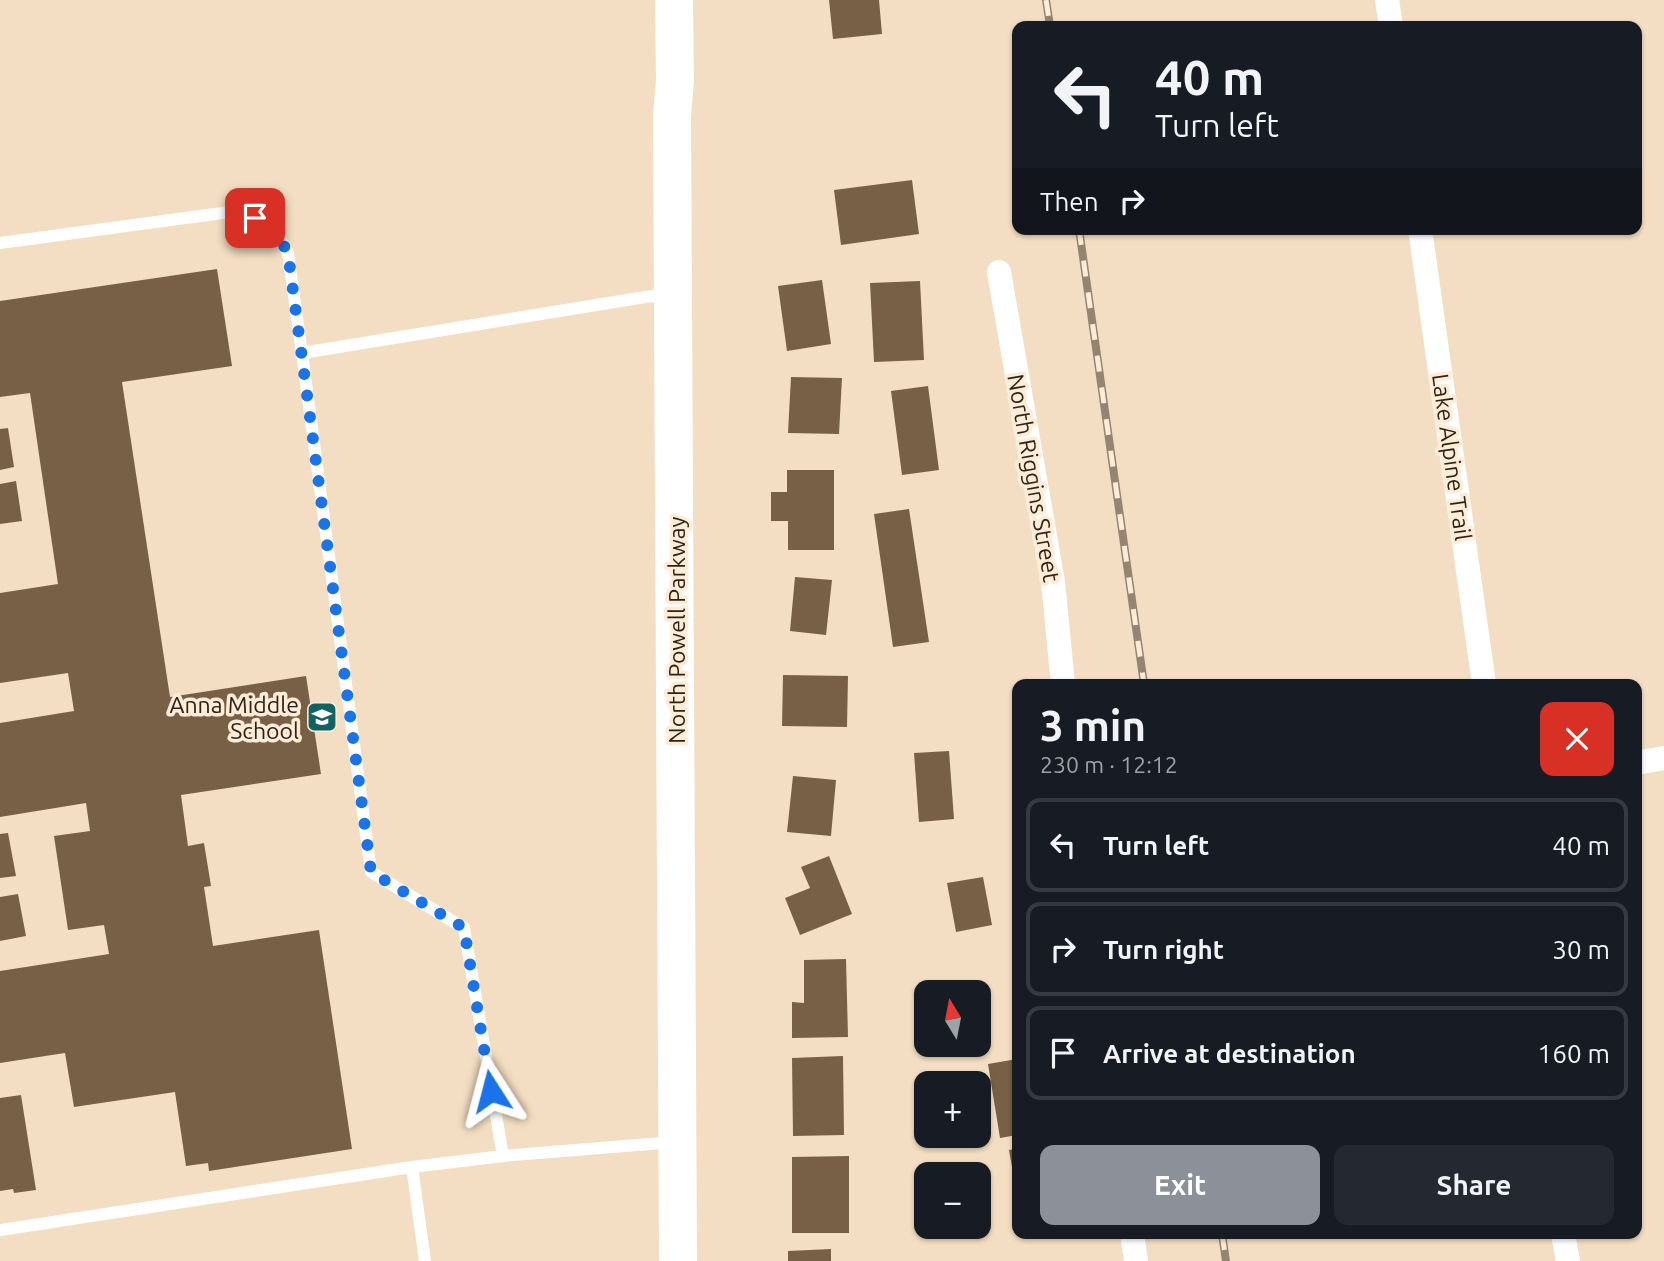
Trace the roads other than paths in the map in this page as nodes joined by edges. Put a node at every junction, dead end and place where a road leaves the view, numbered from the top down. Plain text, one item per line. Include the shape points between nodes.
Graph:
1 (674, 0) edge
2 (1387, 0) edge
3 (1390, 21) edge
4 (1421, 235) edge
5 (0, 243) edge
6 (999, 272) dead end
7 (674, 293) junction
8 (302, 353) junction
9 (1063, 679) edge
10 (1483, 679) edge
11 (1664, 758) edge
12 (1642, 762) edge
13 (677, 1142) junction
14 (503, 1156) junction
15 (412, 1167) junction
16 (0, 1230) edge
17 (1133, 1239) edge
18 (1564, 1239) edge
19 (425, 1261) edge
20 (678, 1261) edge
21 (1136, 1261) edge
22 (1568, 1261) edge

1 - 7 main road, North Powell Parkway
2 - 3 street
4 - 10 street, Lake Alpine Trail
5 - 8 lane via 237,211 272,225 288,253
6 - 9 street, North Riggins Street via 1053,582
7 - 8 lane
7 - 13 main road, North Powell Parkway
8 - 14 lane via 371,872 464,928
11 - 12 street
13 - 14 lane
13 - 20 main road, North Powell Parkway
14 - 15 lane
15 - 16 lane
15 - 19 lane
17 - 21 street
18 - 22 street

